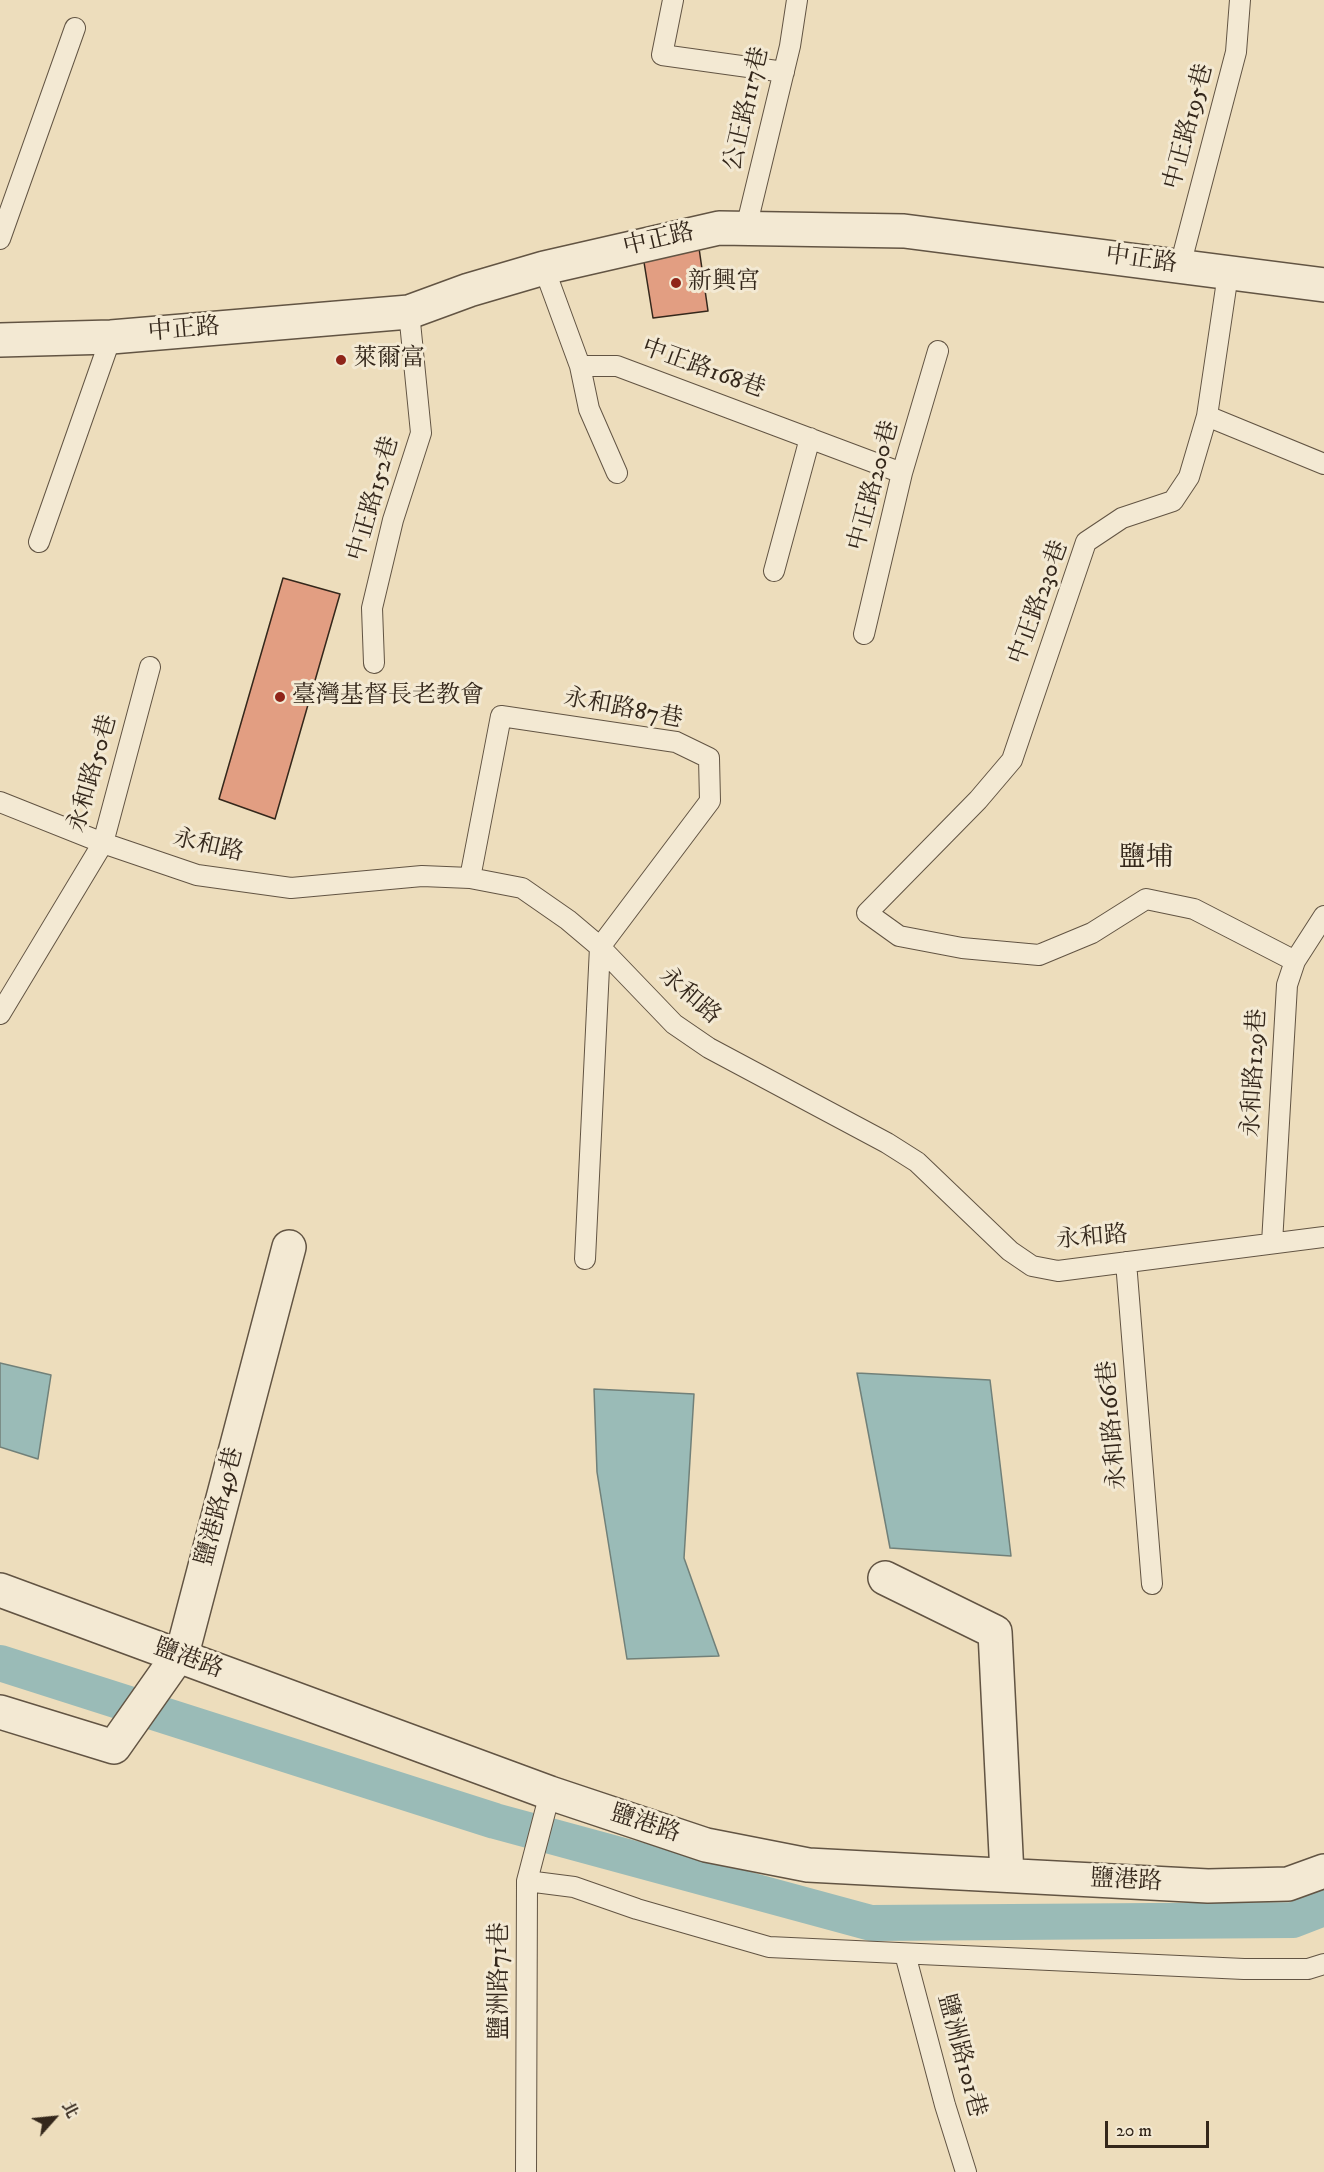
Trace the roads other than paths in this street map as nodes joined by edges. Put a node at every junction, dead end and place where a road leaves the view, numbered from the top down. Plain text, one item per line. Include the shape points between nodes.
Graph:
1 (673, 0) edge
2 (796, 0) edge
3 (1240, 0) edge
4 (75, 28) dead end
5 (783, 72) junction
6 (746, 228) junction
7 (0, 238) edge
8 (1180, 266) junction
9 (544, 268) junction
10 (1228, 274) junction
11 (1324, 285) edge
12 (409, 312) junction
13 (111, 337) junction
14 (0, 340) edge
15 (938, 351) dead end
16 (580, 366) junction
17 (1207, 416) junction
18 (810, 438) junction
19 (1324, 464) edge
20 (617, 473) dead end
21 (902, 473) junction
22 (39, 542) dead end
23 (774, 571) dead end
24 (864, 634) dead end
25 (374, 663) dead end
26 (150, 667) dead end
27 (0, 802) edge
28 (103, 843) junction
29 (470, 878) junction
30 (1324, 916) edge
31 (600, 947) junction
32 (1295, 961) junction
33 (0, 1014) edge
34 (1324, 1237) edge
35 (1272, 1243) junction
36 (289, 1247) dead end
37 (585, 1259) dead end
38 (1126, 1262) junction
39 (885, 1578) dead end
40 (1152, 1584) dead end
41 (0, 1590) edge
42 (178, 1656) junction
43 (0, 1712) edge
44 (550, 1793) junction
45 (1324, 1871) edge
46 (1007, 1875) junction
47 (527, 1881) junction
48 (905, 1954) junction
49 (1324, 1964) edge
50 (526, 2172) edge
51 (966, 2172) edge

1 - 5 lane via 662,54
2 - 5 lane, 公正路117巷
3 - 8 lane, 中正路195巷 via 1236,52
4 - 7 lane
5 - 6 lane, 公正路117巷
6 - 8 street, 中正路 via 904,231
6 - 9 street, 中正路 via 719,228
8 - 10 street, 中正路
9 - 12 street, 中正路
9 - 16 lane
10 - 11 street, 中正路
10 - 17 lane, 中正路230巷
12 - 13 street, 中正路
12 - 25 lane, 中正路152巷 via 421,433 393,520 372,608
13 - 14 street, 中正路
13 - 22 lane
15 - 21 lane, 中正路200巷
16 - 18 lane, 中正路168巷 via 617,366
16 - 20 lane via 589,409
17 - 19 lane
17 - 32 lane, 中正路230巷 via 1189,477 1173,501 1122,518 1086,542 1012,760 867,913 899,936 962,948 1039,955 1092,933 1146,899 1194,909
18 - 21 lane, 中正路168巷
18 - 23 lane
21 - 24 lane, 中正路200巷
26 - 28 lane, 永和路50巷
27 - 28 lane, 永和路
28 - 29 lane, 永和路 via 197,875 291,888 422,876
28 - 33 lane, 永和路50巷
29 - 31 lane, 永和路 via 522,888
29 - 31 lane, 永和路87巷 via 501,716 676,742 709,758 710,801
30 - 32 lane, 永和路129巷
31 - 37 lane
31 - 38 lane, 永和路 via 674,1024 709,1048 917,1162 1010,1251 1032,1266 1058,1271
32 - 35 lane, 永和路129巷 via 1287,985
34 - 35 lane, 永和路
35 - 38 lane, 永和路
36 - 42 street, 鹽港路49巷 via 182,1654
38 - 40 lane, 永和路166巷
39 - 46 street via 995,1632
41 - 42 street, 鹽港路
42 - 43 street, 鹽港路49巷 via 114,1747
42 - 44 street, 鹽港路
44 - 46 street, 鹽港路 via 706,1845 808,1865
44 - 47 lane, 鹽洲路71巷
45 - 46 street, 鹽港路 via 1288,1884 1208,1886
47 - 48 lane via 574,1887 769,1947
47 - 50 lane, 鹽洲路71巷
48 - 49 lane via 1244,1969 1308,1969
48 - 51 lane, 鹽洲路101巷

